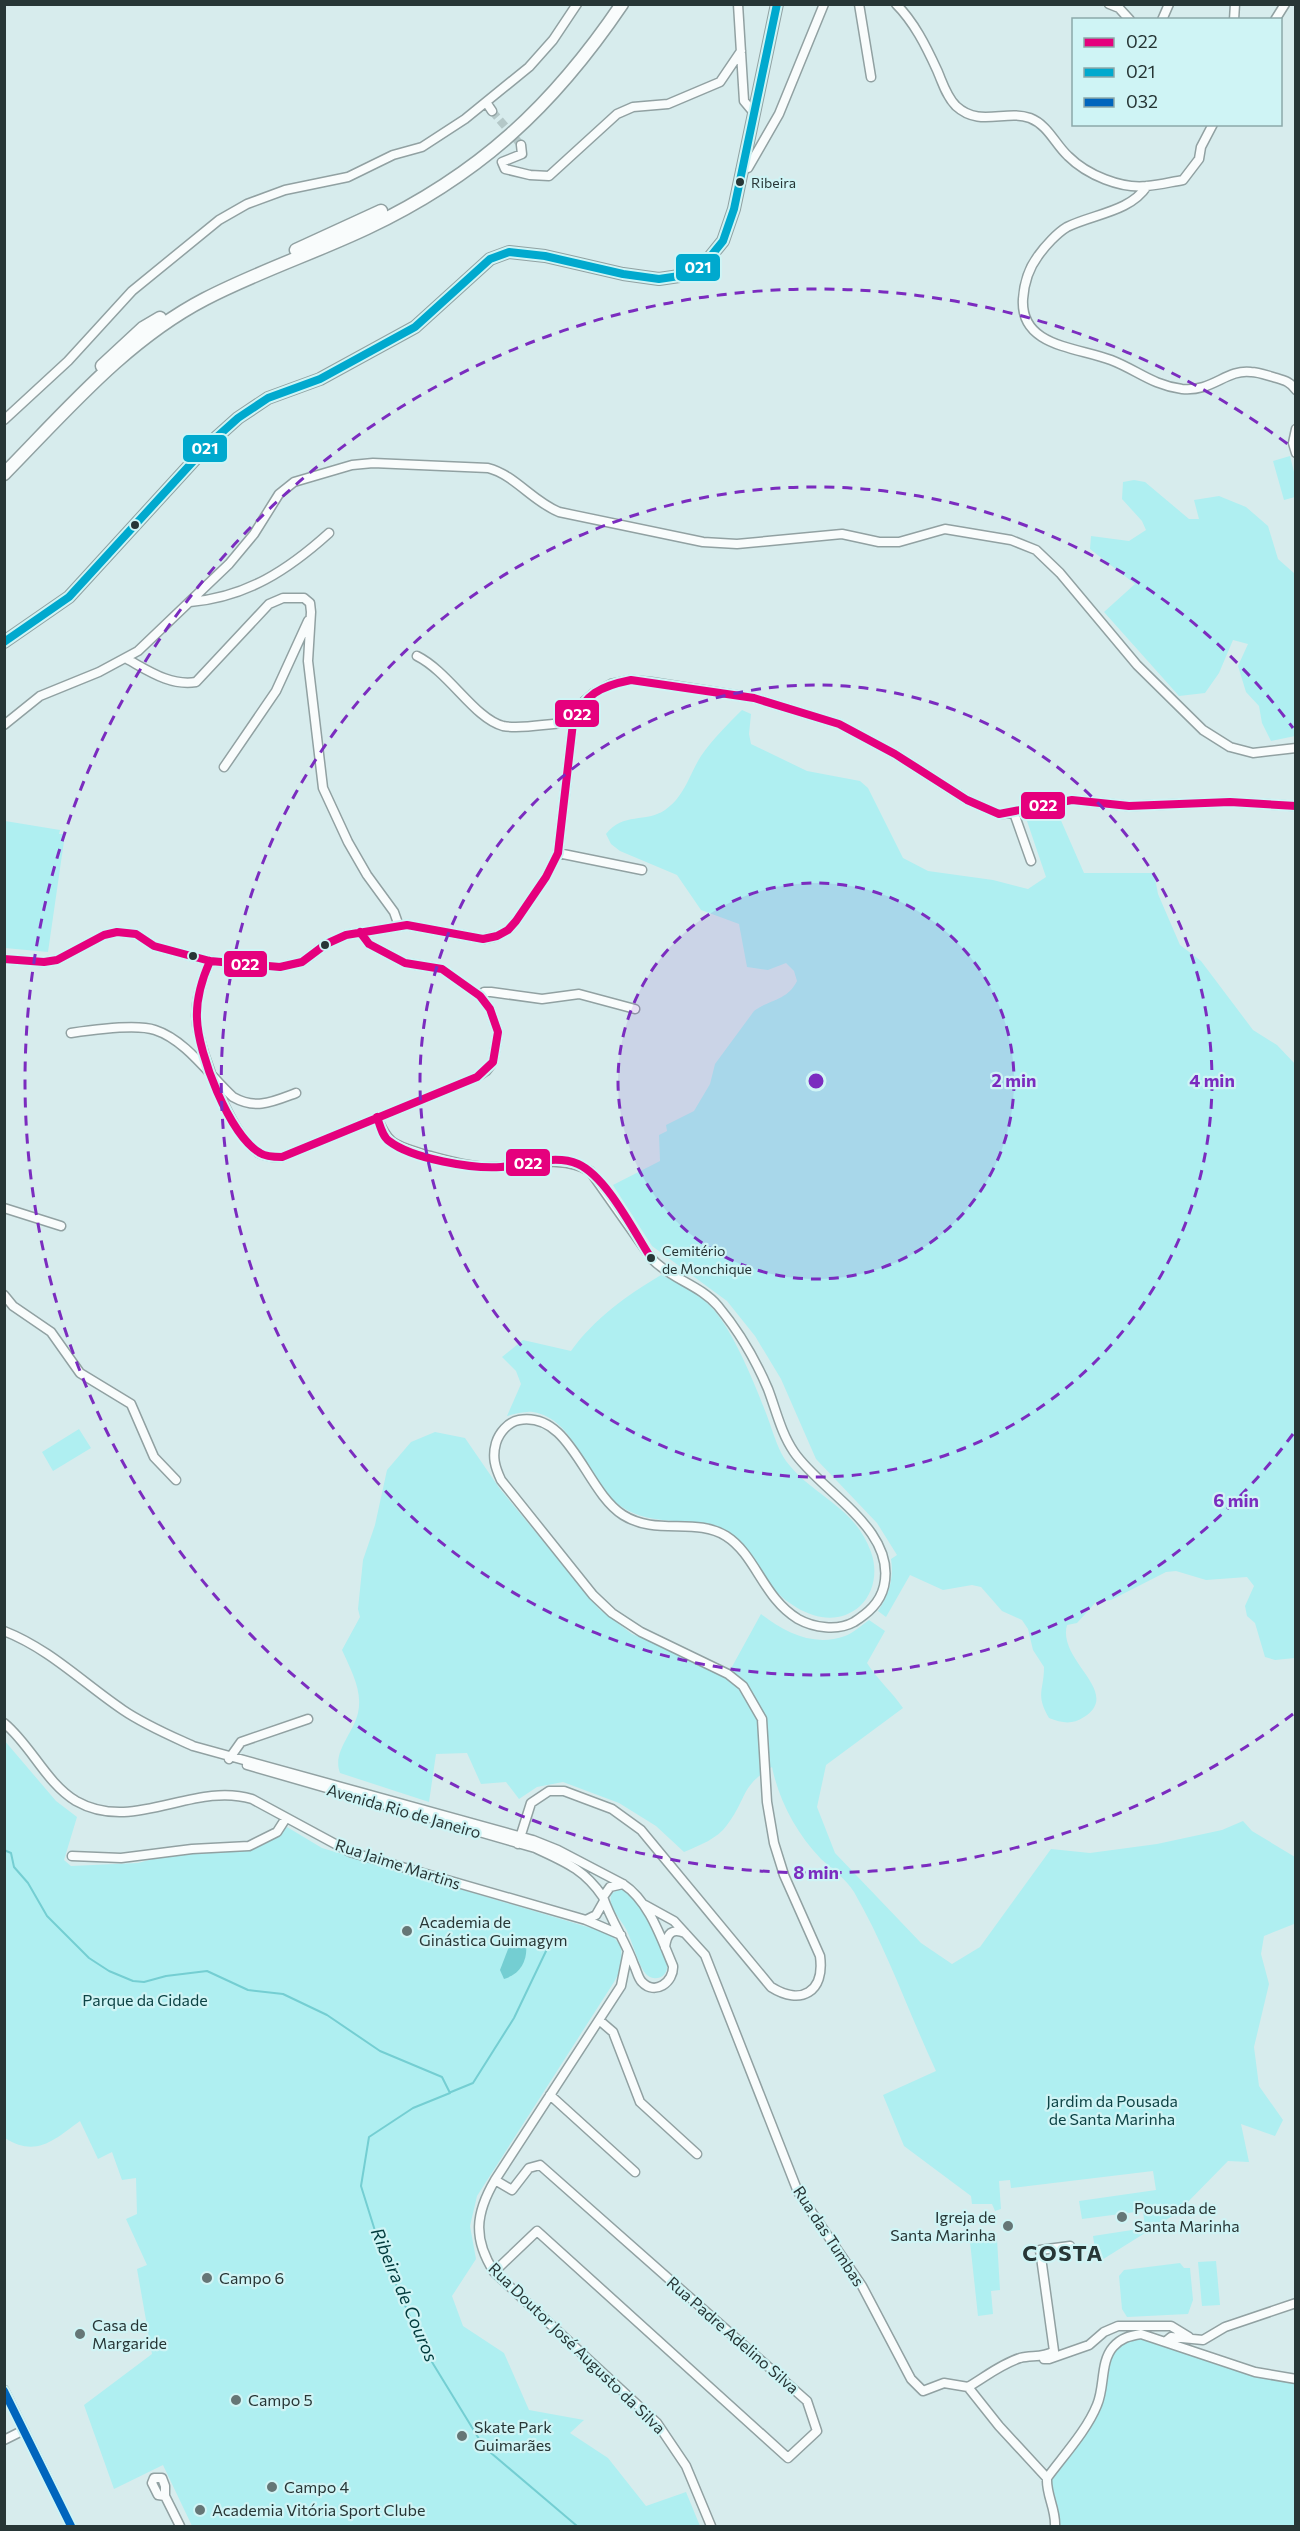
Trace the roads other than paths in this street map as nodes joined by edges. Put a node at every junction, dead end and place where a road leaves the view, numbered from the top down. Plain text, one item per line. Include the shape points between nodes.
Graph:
1 (577, 4) edge
2 (615, 4) edge
3 (622, 4) edge
4 (738, 4) edge
5 (777, 4) edge
6 (824, 4) edge
7 (859, 4) edge
8 (896, 4) edge
9 (1109, 4) edge
10 (1169, 4) edge
11 (1285, 4) edge
12 (1128, 18) edge
13 (1163, 18) edge
14 (1276, 18) edge
15 (741, 51) junction
16 (871, 77) dead end
17 (486, 102) junction
18 (492, 111) tunnel mouth
19 (754, 112) junction
20 (1212, 126) edge
21 (521, 145) dead end
22 (741, 170) junction
23 (1147, 186) junction
24 (1296, 390) edge
25 (4, 420) edge
26 (1296, 429) edge
27 (1296, 453) edge
28 (4, 464) edge
29 (4, 474) edge
30 (329, 533) dead end
31 (190, 602) junction
32 (311, 612) junction
33 (4, 642) edge
34 (417, 656) dead end
35 (127, 659) junction
36 (573, 723) junction
37 (4, 725) edge
38 (1296, 748) edge
39 (224, 767) dead end
40 (1296, 806) edge
41 (1014, 813) junction
42 (558, 853) junction
43 (1030, 861) dead end
44 (642, 870) dead end
45 (399, 926) junction
46 (360, 932) junction
47 (4, 959) edge
48 (210, 961) junction
49 (480, 996) junction
50 (636, 1009) dead end
51 (71, 1033) dead end
52 (212, 1078) junction
53 (296, 1093) dead end
54 (377, 1117) junction
55 (4, 1208) edge
56 (61, 1226) dead end
57 (4, 1295) edge
58 (176, 1480) dead end
59 (4, 1631) edge
60 (308, 1719) dead end
61 (4, 1723) edge
62 (229, 1757) junction
63 (286, 1818) junction
64 (519, 1840) junction
65 (72, 1856) dead end
66 (623, 1884) junction
67 (603, 1899) junction
68 (643, 1903) junction
69 (586, 1920) junction
70 (686, 1933) junction
71 (621, 1935) junction
72 (665, 1947) junction
73 (628, 1948) junction
74 (640, 1981) junction
75 (621, 1986) junction
76 (599, 2020) junction
77 (550, 2095) junction
78 (697, 2154) dead end
79 (635, 2172) dead end
80 (495, 2180) junction
81 (1070, 2246) dead end
82 (494, 2272) junction
83 (1296, 2304) edge
84 (1189, 2337) junction
85 (1166, 2341) junction
86 (1032, 2357) junction
87 (1296, 2379) edge
88 (968, 2387) junction
89 (4, 2390) edge
90 (24, 2430) junction
91 (4, 2440) edge
92 (1047, 2478) junction
93 (165, 2496) dead end
94 (71, 2526) edge
95 (180, 2526) edge
96 (711, 2526) edge
97 (1055, 2526) edge

1 - 17 street via 530,68
2 - 28 highway via 555,83 501,135 439,181 370,217 203,291 143,328
3 - 29 highway via 559,89 504,143 438,190 205,299 153,332 92,384
4 - 15 street
5 - 19 main road
6 - 22 street via 779,114 748,168
7 - 16 street
8 - 23 street via 919,35 956,106 988,119 1029,117 1044,125 1068,157 1089,171 1111,181
9 - 12 street
10 - 13 street
11 - 14 street
15 - 19 street via 744,101
15 - 21 street via 720,82 668,104 617,114 549,176 505,169 502,162 522,154
17 - 18 street
17 - 25 street via 422,147 393,155 348,177 285,190 219,220 132,291 68,361
19 - 22 main road
20 - 23 street via 1199,159 1183,180
22 - 33 main road via 723,241 706,262 686,275 659,279 509,252 490,259 406,332 320,379 268,398 209,444 69,597
23 - 24 street via 1142,195 1066,228 1050,242 1038,256 1024,288 1027,323 1051,343 1090,352 1156,384 1203,390 1250,371 1291,383
26 - 27 street
30 - 31 street via 268,580 235,594
31 - 35 street
31 - 38 street via 229,564 279,494 294,482 373,463 505,472 543,505 559,512 704,542 737,544 842,534 898,542 945,529 958,530 1011,540 1036,550 1137,665 1203,730 1221,742 1253,753
32 - 35 street via 310,603 304,598 283,597 269,604 196,682 183,684 165,679
32 - 39 street via 276,691
32 - 45 street via 308,671 323,788 358,858
34 - 36 street via 432,663 489,720 503,726
35 - 37 street via 40,696
36 - 41 street via 580,705 611,684 651,681 726,692 839,724 974,804 999,814
36 - 42 street
40 - 41 street via 1230,802 1129,806 1072,800
41 - 43 street
42 - 44 street
42 - 45 street via 516,921 497,936 483,939
45 - 46 street
46 - 48 street via 339,938 292,966
46 - 49 street via 369,944 405,963 442,969
47 - 48 street via 57,960 104,935 125,932 154,946
48 - 52 street via 203,976 196,1023
49 - 50 street via 491,992 542,999 579,994
49 - 54 street via 490,1009 498,1032 493,1062 486,1071
51 - 52 street via 155,1030 174,1041
52 - 53 street via 233,1097 255,1106
52 - 54 street via 250,1145 270,1157 291,1155
54 - 64 street via 389,1141 447,1161 492,1167 562,1162 590,1171 664,1272 702,1292 718,1306 752,1359 792,1449 817,1480 854,1511 883,1555 886,1575 881,1596 866,1614 849,1625 813,1625 798,1619 772,1597 738,1546 725,1536 711,1530 651,1527 636,1522 622,1515 597,1491 559,1431 530,1419 505,1427 497,1438 494,1453 501,1480 593,1595 625,1623 728,1674 754,1701 762,1719 767,1802 774,1843 820,1956 819,1980 814,1988 796,1997 771,1987 641,1830 612,1809 564,1791 549,1791 531,1803
55 - 56 street
57 - 58 street via 51,1332 80,1373 131,1404 154,1457
59 - 62 street, Avenida Rio de Janeiro via 39,1648 123,1711 193,1746
60 - 62 street via 241,1742
61 - 63 street, Rua Jaime Martins via 16,1732 64,1792 93,1809 115,1814 217,1795 240,1795
62 - 64 street, Avenida Rio de Janeiro
63 - 65 street via 277,1832 249,1846 121,1858
63 - 69 street, Rua Jaime Martins via 350,1852
64 - 66 street via 558,1850
64 - 67 street, Avenida Rio de Janeiro via 579,1870 592,1881
66 - 67 street via 610,1887
66 - 68 street
67 - 69 street via 596,1915
67 - 71 street, Avenida Rio de Janeiro
68 - 70 street
68 - 72 street
69 - 71 street, Rua Jaime Martins
70 - 72 street via 671,1932
70 - 88 street, Rua das Tumbas via 711,1968 798,2192 870,2298 911,2379 922,2391 944,2383
71 - 73 street, Avenida Rio de Janeiro
72 - 74 street via 673,1966 672,1977 657,1988
73 - 74 street, Avenida Rio de Janeiro
73 - 75 street
74 - 75 street
75 - 76 street, Rua Doutor José Augusto da Silva
76 - 77 street, Rua Doutor José Augusto da Silva
76 - 78 street via 613,2032 640,2102
77 - 79 street
77 - 80 street, Rua Doutor José Augusto da Silva
80 - 82 street, Rua Doutor José Augusto da Silva via 483,2201 478,2227 484,2255
80 - 82 street, Rua Padre Adelino Silva via 512,2190 529,2168 540,2165 807,2401 816,2431 789,2458 537,2231
81 - 86 street via 1040,2250 1054,2351
82 - 96 street, Rua Doutor José Augusto da Silva via 657,2423 686,2466
83 - 84 street via 1225,2327 1203,2340
84 - 85 street via 1171,2337
84 - 86 street via 1171,2326 1118,2326 1089,2345 1049,2360
85 - 87 street via 1255,2372
85 - 92 street via 1141,2334 1124,2337 1112,2348 1105,2361 1097,2407
86 - 88 street via 1001,2366
88 - 92 street
89 - 90 street
90 - 91 street
90 - 94 street
92 - 97 street via 1046,2491 1056,2515
93 - 95 street

